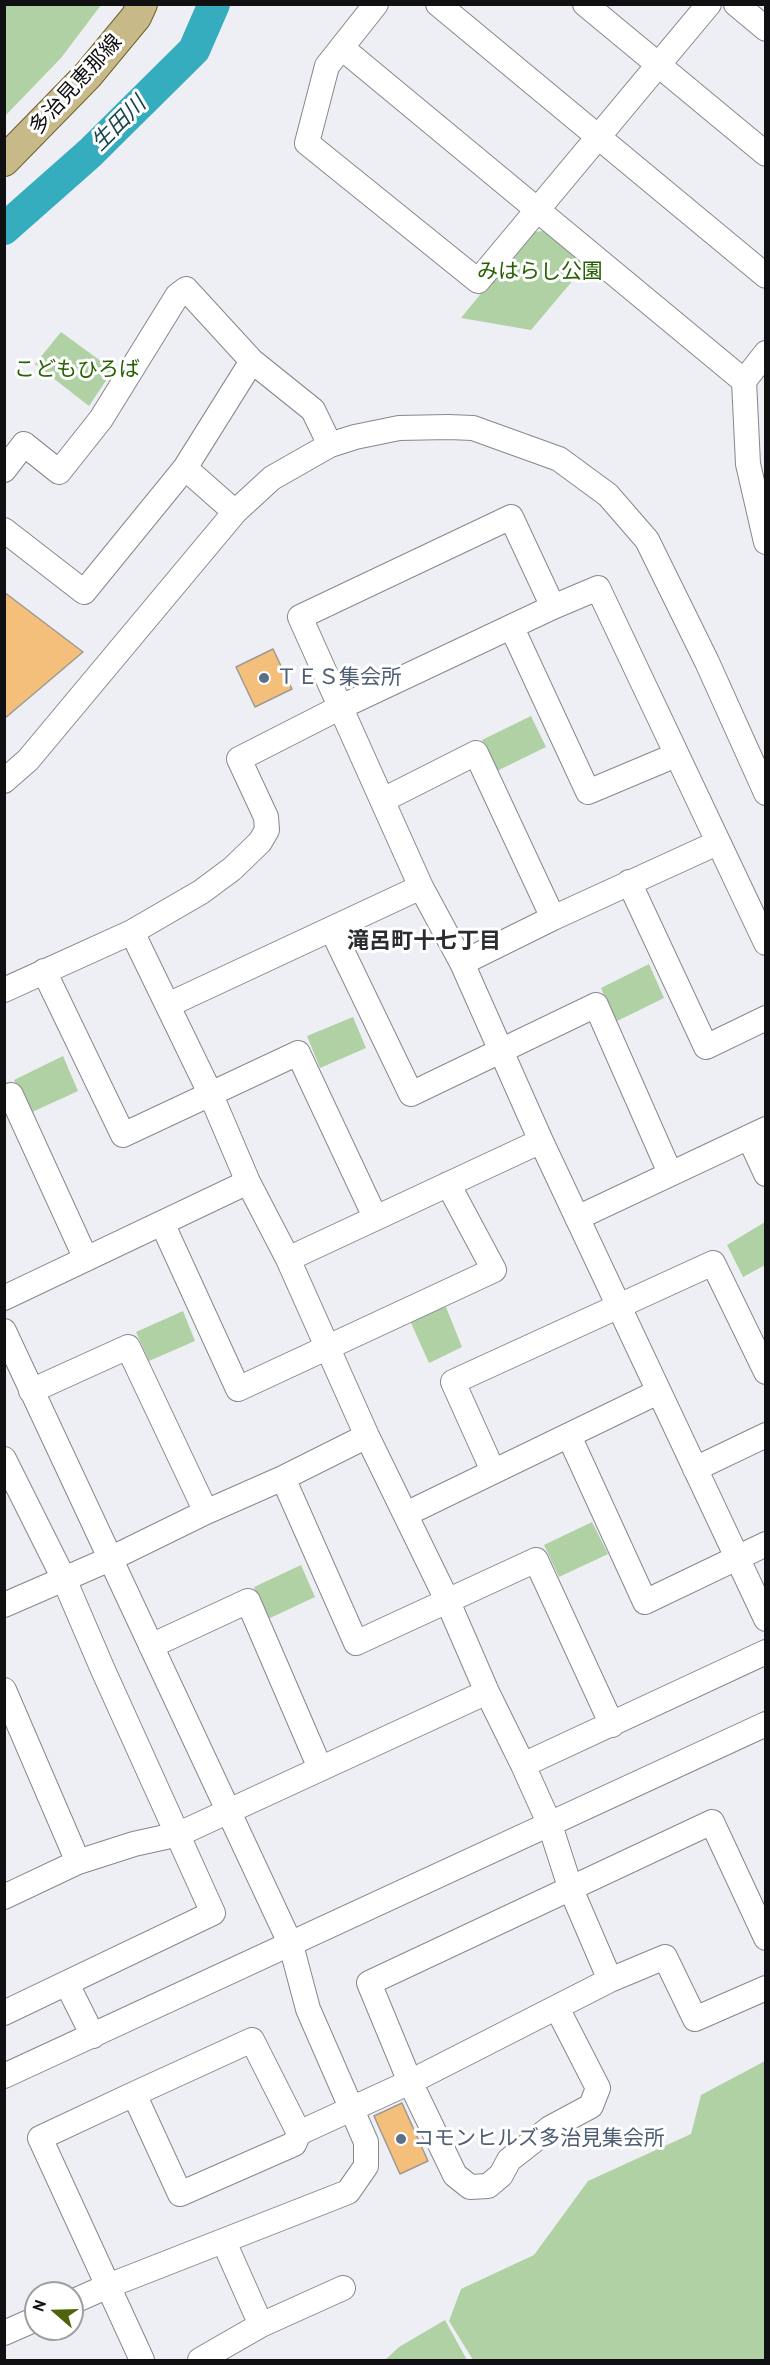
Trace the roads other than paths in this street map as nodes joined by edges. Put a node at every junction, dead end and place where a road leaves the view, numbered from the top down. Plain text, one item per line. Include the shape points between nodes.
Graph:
1 (142, 4) edge
2 (376, 4) edge
3 (438, 4) edge
4 (585, 4) edge
5 (710, 4) edge
6 (736, 4) edge
7 (765, 29) edge
8 (342, 48) junction
9 (658, 65) junction
10 (600, 138) junction
11 (765, 154) edge
12 (4, 161) edge
13 (538, 211) junction
14 (765, 276) edge
15 (765, 353) edge
16 (252, 361) junction
17 (744, 381) junction
18 (330, 445) junction
19 (757, 454) edge
20 (185, 468) junction
21 (4, 470) edge
22 (235, 512) junction
23 (4, 530) edge
24 (765, 542) edge
25 (553, 607) junction
26 (512, 628) junction
27 (341, 707) junction
28 (676, 754) junction
29 (4, 781) edge
30 (765, 792) edge
31 (383, 800) junction
32 (717, 843) junction
33 (629, 882) junction
34 (421, 887) junction
35 (553, 918) junction
36 (332, 930) junction
37 (132, 932) junction
38 (765, 943) edge
39 (462, 963) junction
40 (44, 971) junction
41 (4, 990) edge
42 (168, 1005) junction
43 (765, 1018) edge
44 (501, 1051) junction
45 (211, 1095) junction
46 (4, 1098) edge
47 (757, 1133) edge
48 (541, 1140) junction
49 (670, 1173) junction
50 (765, 1174) edge
51 (249, 1182) junction
52 (448, 1184) junction
53 (375, 1217) junction
54 (577, 1218) junction
55 (162, 1223) junction
56 (86, 1259) junction
57 (288, 1259) junction
58 (4, 1298) edge
59 (618, 1304) junction
60 (4, 1330) edge
61 (328, 1347) junction
62 (765, 1372) edge
63 (31, 1391) junction
64 (658, 1392) junction
65 (765, 1435) edge
66 (367, 1436) junction
67 (569, 1436) junction
68 (4, 1460) edge
69 (695, 1469) junction
70 (493, 1471) junction
71 (283, 1478) junction
72 (206, 1512) junction
73 (406, 1514) junction
74 (765, 1544) edge
75 (737, 1557) junction
76 (110, 1559) junction
77 (64, 1579) junction
78 (448, 1602) junction
79 (4, 1605) edge
80 (765, 1619) edge
81 (151, 1646) junction
82 (765, 1652) edge
83 (4, 1690) edge
84 (487, 1692) junction
85 (765, 1724) edge
86 (612, 1725) junction
87 (523, 1765) junction
88 (320, 1768) junction
89 (228, 1812) junction
90 (550, 1825) junction
91 (179, 1834) junction
92 (78, 1862) junction
93 (570, 1887) junction
94 (4, 1897) edge
95 (765, 1938) edge
96 (291, 1945) junction
97 (610, 1980) junction
98 (67, 1983) junction
99 (765, 1988) edge
100 (557, 2008) junction
101 (4, 2013) edge
102 (93, 2036) junction
103 (4, 2076) edge
104 (410, 2082) junction
105 (134, 2094) junction
106 (352, 2108) junction
107 (299, 2133) junction
108 (224, 2242) junction
109 (108, 2286) junction
110 (343, 2288) dead end
111 (84, 2297) edge
112 (24, 2324) edge
113 (261, 2325) junction
114 (4, 2333) edge
115 (142, 2361) edge
116 (200, 2361) edge

1 - 12 main road, 多治見恵那線 via 136,17 88,75
2 - 8 street
3 - 10 street
4 - 9 street
5 - 9 street
6 - 7 street
8 - 13 street
8 - 13 street via 327,66 307,142 478,281
9 - 10 street
9 - 11 street
10 - 13 street
10 - 14 street
13 - 17 street
15 - 17 street
16 - 18 street via 313,410
16 - 20 street
16 - 21 street via 186,289 177,296 101,419 58,472 24,444
17 - 19 street
18 - 22 street via 272,478
18 - 30 street via 399,428 473,428 559,459 608,495 647,540
19 - 24 street via 748,464
20 - 22 street
20 - 23 street via 84,592
22 - 29 street via 27,760
25 - 26 street
25 - 27 street via 511,518 395,572 300,617
25 - 28 street via 598,588
26 - 27 street
26 - 28 street via 588,792
27 - 31 street
27 - 37 street via 238,759 266,817 267,830 260,842 201,892
28 - 32 street
31 - 34 street
31 - 35 street via 476,753
32 - 33 street
32 - 38 street
33 - 35 street
33 - 43 street via 706,1047
34 - 36 street
34 - 39 street
35 - 39 street
36 - 42 street
36 - 44 street via 411,1094
37 - 40 street
37 - 42 street
39 - 44 street
40 - 41 street
40 - 45 street via 123,1135
42 - 45 street
44 - 48 street
44 - 49 street via 596,1005
45 - 51 street
45 - 53 street via 298,1053
46 - 56 street via 11,1095
47 - 49 street
47 - 50 street
48 - 52 street
48 - 54 street
49 - 54 street
51 - 55 street
51 - 57 street
52 - 53 street
52 - 61 street via 494,1269
53 - 57 street
54 - 59 street
55 - 56 street
55 - 61 street via 238,1389
56 - 58 street
57 - 61 street
59 - 62 street via 713,1263
59 - 64 street
59 - 70 street via 453,1382
60 - 63 street
61 - 66 street
63 - 72 street via 128,1347
63 - 76 street
64 - 67 street
64 - 69 street
65 - 69 street
66 - 71 street
66 - 73 street
67 - 70 street
67 - 75 street via 645,1602
68 - 77 street
69 - 75 street
70 - 73 street
71 - 72 street
71 - 78 street via 356,1643
72 - 76 street
73 - 78 street
74 - 75 street
75 - 80 street
76 - 77 street
76 - 81 street
77 - 79 street
77 - 91 street
78 - 84 street
78 - 86 street via 536,1560
81 - 88 street via 248,1601
81 - 89 street
82 - 86 street
83 - 92 street
84 - 87 street
84 - 88 street
85 - 90 street
86 - 87 street
87 - 90 street
88 - 89 street
89 - 91 street
89 - 96 street
90 - 93 street
90 - 96 street
91 - 92 street
91 - 98 street via 213,1913
92 - 94 street
93 - 95 street via 712,1822
93 - 97 street
93 - 104 street via 369,1983
96 - 102 street
96 - 106 street via 308,2009
97 - 99 street via 665,1957 694,2019
97 - 100 street
98 - 101 street
98 - 102 street
100 - 104 street
100 - 104 street via 598,2088 591,2106 550,2128 509,2160 501,2175 488,2186 470,2187 455,2175
102 - 103 street
104 - 106 street
105 - 107 street via 252,2040
105 - 107 street via 180,2194 294,2144
105 - 109 street via 40,2138
106 - 107 street
106 - 108 street via 366,2142 366,2166 348,2192
108 - 109 street
108 - 113 street
109 - 111 street
109 - 115 street
110 - 113 street
112 - 114 street
113 - 116 street

